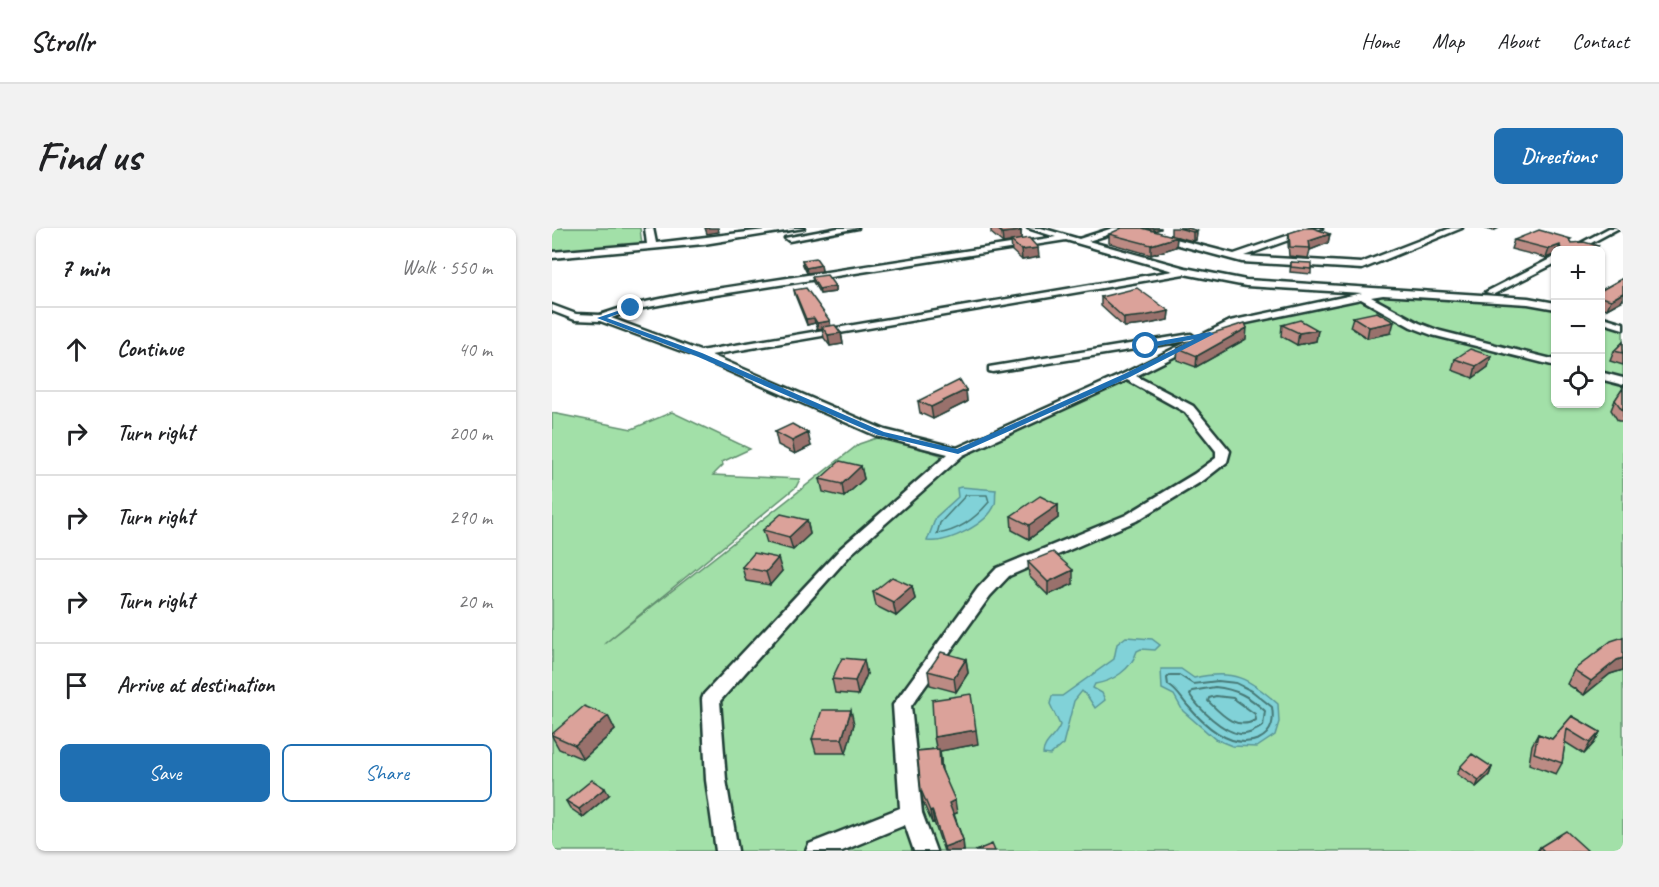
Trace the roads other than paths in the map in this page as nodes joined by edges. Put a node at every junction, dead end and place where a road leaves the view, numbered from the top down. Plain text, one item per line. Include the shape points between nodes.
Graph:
1 (649, 228) edge
2 (800, 228) edge
3 (854, 228) edge
4 (1032, 228) edge
5 (1123, 228) edge
6 (1318, 228) edge
7 (1458, 228) edge
8 (1615, 228) edge
9 (772, 230) edge
10 (1172, 231) dead end
11 (1154, 236) junction
12 (1069, 238) junction
13 (1080, 241) junction
14 (652, 246) junction
15 (1580, 246) edge
16 (688, 252) dead end
17 (552, 255) edge
18 (1234, 257) junction
19 (1551, 262) edge
20 (1184, 271) junction
21 (1387, 291) junction
22 (1491, 292) dead end
23 (1362, 296) junction
24 (1551, 305) edge
25 (552, 308) edge
26 (601, 318) junction
27 (1605, 321) edge
28 (1623, 326) edge
29 (1210, 334) junction
30 (699, 354) junction
31 (1551, 362) edge
32 (993, 369) dead end
33 (1127, 375) junction
34 (1605, 377) edge
35 (1623, 382) edge
36 (958, 452) junction
37 (911, 813) junction
38 (727, 851) edge
39 (817, 851) edge
40 (925, 851) edge

1 - 14 street
2 - 9 street
3 - 16 street
4 - 12 street
5 - 11 street
5 - 13 street
6 - 18 street
7 - 18 street via 1362,266
8 - 15 street
9 - 14 street
10 - 11 street
11 - 18 street
12 - 13 street
12 - 26 street via 690,296
13 - 20 street
14 - 17 street
19 - 22 street
20 - 21 street via 1246,283
20 - 30 street
21 - 23 street
21 - 24 street
23 - 29 street via 1252,318
23 - 31 street via 1436,333
25 - 26 street via 575,317
26 - 30 street
27 - 28 street
29 - 32 street
29 - 33 street
30 - 36 street via 881,433
33 - 36 street
33 - 37 street via 1189,409 1223,451 1222,459 1131,518 1003,573 984,592 902,705
34 - 35 street
36 - 38 street via 846,551 711,699 716,780
37 - 39 street
37 - 40 street

